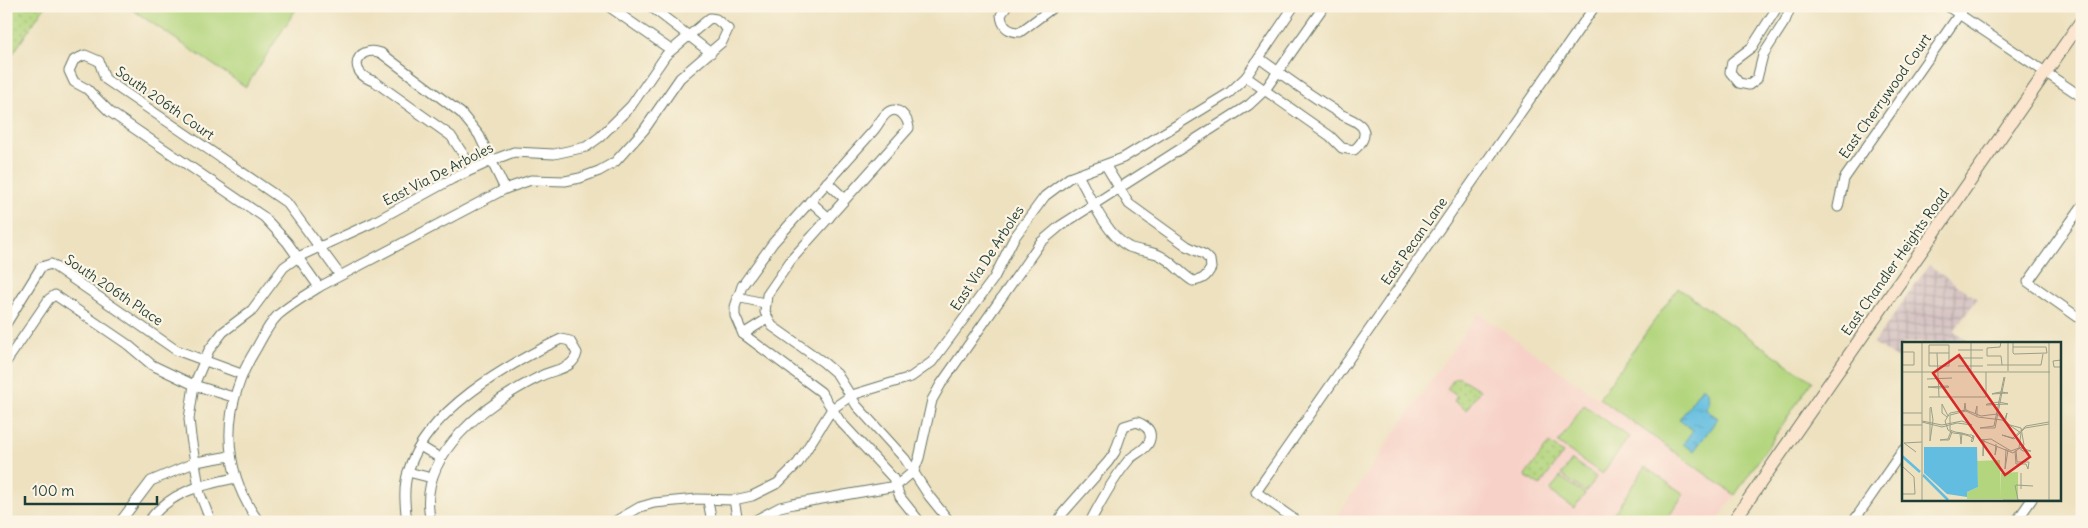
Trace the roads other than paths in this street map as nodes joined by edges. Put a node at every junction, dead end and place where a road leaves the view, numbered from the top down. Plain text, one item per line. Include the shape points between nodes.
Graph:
1 (608, 6) edge
2 (650, 6) edge
3 (1007, 6) edge
4 (1055, 6) edge
5 (1294, 6) edge
6 (1324, 6) edge
7 (1595, 6) edge
8 (1779, 6) edge
9 (1947, 6) edge
10 (1791, 8) edge
11 (1962, 10) edge
12 (2082, 20) edge
13 (689, 36) junction
14 (671, 50) junction
15 (711, 53) junction
16 (1259, 58) junction
17 (1278, 72) junction
18 (2045, 72) junction
19 (1246, 77) junction
20 (1265, 90) junction
21 (2082, 97) edge
22 (492, 160) junction
23 (1106, 166) junction
24 (473, 169) junction
25 (1078, 175) junction
26 (827, 182) junction
27 (1118, 188) junction
28 (505, 189) junction
29 (845, 199) junction
30 (810, 201) junction
31 (1094, 204) junction
32 (2082, 206) edge
33 (1838, 207) dead end
34 (829, 218) junction
35 (320, 247) junction
36 (298, 257) junction
37 (340, 275) junction
38 (319, 287) junction
39 (737, 297) junction
40 (764, 303) junction
41 (767, 320) junction
42 (2082, 320) edge
43 (6, 324) edge
44 (743, 334) junction
45 (204, 360) junction
46 (6, 362) edge
47 (241, 374) junction
48 (194, 385) junction
49 (852, 395) junction
50 (233, 396) junction
51 (832, 409) junction
52 (420, 446) junction
53 (1902, 451) edge
54 (230, 456) junction
55 (440, 458) junction
56 (196, 462) junction
57 (914, 470) junction
58 (408, 472) junction
59 (235, 478) junction
60 (432, 478) junction
61 (198, 486) junction
62 (896, 486) junction
63 (734, 500) junction
64 (2031, 500) edge
65 (708, 501) junction
66 (120, 522) edge
67 (148, 522) edge
68 (211, 522) edge
69 (259, 522) edge
70 (407, 522) edge
71 (431, 522) edge
72 (614, 522) edge
73 (712, 522) edge
74 (738, 522) edge
75 (752, 522) edge
76 (920, 522) edge
77 (950, 522) edge
78 (1058, 522) edge
79 (1090, 522) edge
80 (1298, 522) edge
81 (1733, 522) edge
82 (1853, 522) edge
83 (2016, 522) edge

1 - 14 street
2 - 13 street
3 - 4 street via 1001,16 1002,22 1006,28 1020,32
5 - 16 street, East Via De Arboles
6 - 17 street
7 - 80 street, East Pecan Lane via 1256,492
8 - 10 street
8 - 10 street via 1752,47 1732,62 1730,72 1739,83 1749,85 1757,79 1763,55
9 - 11 street
11 - 18 street
11 - 33 street, East Cherrywood Court via 1844,179
12 - 18 main road, East Chandler Heights Road
13 - 14 street, East Via De Arboles
13 - 15 street
13 - 15 street, East Via De Arboles via 710,18 723,24 728,29 726,36
14 - 22 street, East Via De Arboles via 630,106 586,147 554,154 514,152
15 - 28 street, East Via De Arboles via 680,78 644,130 615,162 580,178 530,180
16 - 17 street
16 - 19 street, East Via De Arboles
17 - 20 street
17 - 20 street via 1356,122 1362,127 1362,141 1354,150 1342,148
18 - 21 street
18 - 81 main road, East Chandler Heights Road
19 - 20 street
19 - 23 street, East Via De Arboles via 1212,104
20 - 27 street via 1236,115
22 - 24 street, East Via De Arboles
22 - 24 street via 479,135 461,113 381,53 373,50 363,53 357,60 357,70 364,79 374,81 442,127 461,148
22 - 28 street
23 - 25 street, East Via De Arboles
23 - 27 street
24 - 35 street, East Via De Arboles
25 - 31 street
25 - 49 street, East Via De Arboles via 1056,186 1036,207 1014,238 994,278 932,362 897,383
26 - 29 street
26 - 29 street via 887,112 897,110 904,115 909,128
26 - 30 street
27 - 31 street
27 - 31 street via 1129,204 1187,246 1205,255 1211,268 1207,275 1193,281 1160,256 1129,247 1115,236
28 - 37 street, East Via De Arboles
29 - 34 street
30 - 34 street
30 - 39 street via 773,243
31 - 57 street via 1040,243 941,384 929,407
32 - 42 street via 2028,282
34 - 40 street via 791,260
35 - 36 street, East Via De Arboles
35 - 36 street, South 206th Court via 280,197 105,79 99,61 92,56 74,60 69,71 74,82 87,88 110,112 264,217
35 - 37 street
36 - 38 street
36 - 45 street, East Via De Arboles via 284,267 252,310 222,332
37 - 38 street, East Via De Arboles
38 - 47 street, East Via De Arboles via 276,317
39 - 40 street
39 - 44 street via 735,316
40 - 41 street
41 - 44 street
41 - 49 street via 831,368
43 - 45 street, South 206th Place via 42,267 51,264 176,350
44 - 51 street via 813,384
45 - 47 street
45 - 48 street, East Via De Arboles
46 - 48 street via 55,295 152,365
47 - 50 street, East Via De Arboles
48 - 50 street
48 - 56 street, East Via De Arboles via 189,420
49 - 51 street, East Via De Arboles
49 - 57 street via 857,406
50 - 54 street, East Via De Arboles via 228,425
51 - 62 street via 894,478
51 - 63 street, East Via De Arboles via 789,473 765,490
52 - 55 street
52 - 55 street via 454,408 503,370 561,339 570,341 577,353 570,366 542,375 501,400 458,436
52 - 58 street
53 - 82 street
54 - 56 street
54 - 59 street, East Via De Arboles
55 - 60 street
56 - 61 street, East Via De Arboles
56 - 66 street via 151,481
57 - 62 street
57 - 77 street via 926,492
58 - 60 street
58 - 70 street via 405,495
59 - 61 street
59 - 69 street, East Via De Arboles
60 - 71 street via 428,498
61 - 67 street via 163,504
61 - 68 street, East Via De Arboles
62 - 75 street via 780,507
62 - 76 street via 900,497
63 - 65 street, East Via De Arboles
63 - 74 street
64 - 83 street
65 - 72 street, East Via De Arboles via 654,503
65 - 73 street
78 - 79 street via 1116,452 1124,426 1137,422 1144,425 1150,432 1147,446 1127,462

